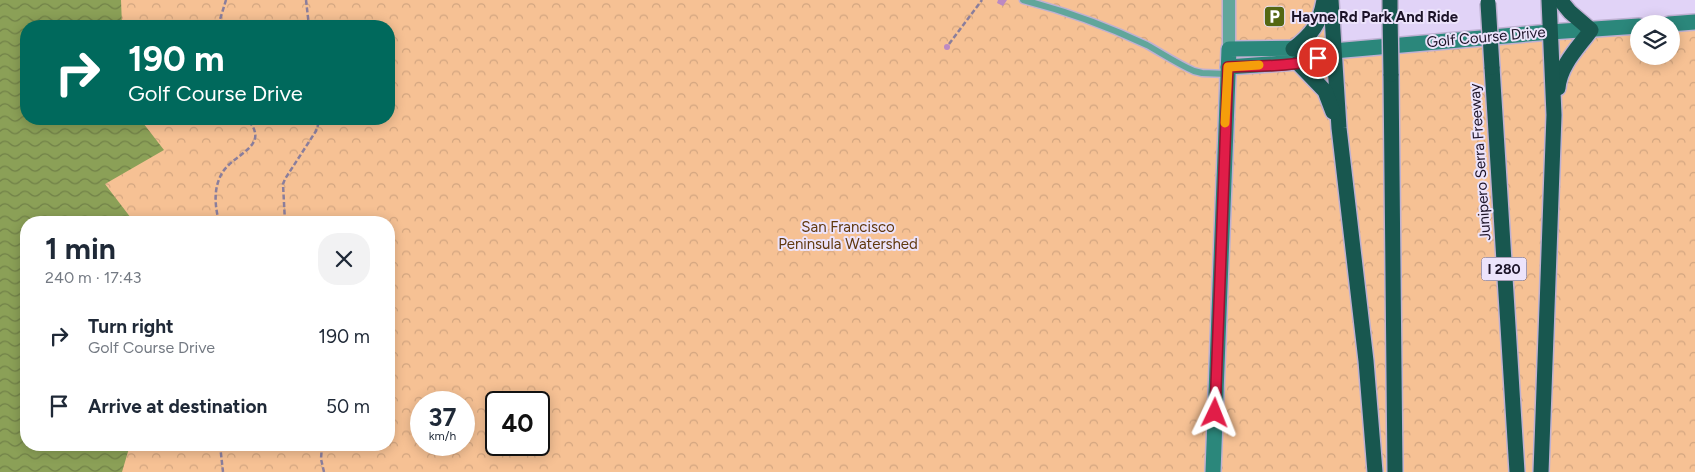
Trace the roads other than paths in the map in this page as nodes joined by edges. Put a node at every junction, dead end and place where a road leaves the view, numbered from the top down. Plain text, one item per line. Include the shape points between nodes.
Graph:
1 (1023, 0) edge
2 (1229, 0) edge
3 (1324, 0) edge
4 (1331, 0) edge
5 (1549, 0) edge
6 (1560, 0) edge
7 (1488, 2) edge
8 (1390, 7) edge
9 (1695, 22) edge
10 (1680, 23) edge
11 (1630, 27) edge
12 (1592, 30) junction
13 (1550, 32) junction
14 (1229, 48) junction
15 (1334, 51) junction
16 (1295, 56) junction
17 (1227, 71) junction
18 (1554, 115) junction
19 (1338, 128) junction
20 (1213, 472) edge
21 (1375, 472) edge
22 (1395, 472) edge
23 (1517, 472) edge
24 (1541, 472) edge

1 - 17 lane via 1100,24 1194,71
2 - 14 street
3 - 16 highway via 1318,23
4 - 15 highway
5 - 13 highway
6 - 12 highway
7 - 23 highway, Junipero Serra Freeway / I 280, bridge
8 - 22 highway, bridge
9 - 10 street
11 - 12 street, Golf Course Drive
12 - 13 street, Golf Course Drive
12 - 18 highway via 1563,69
13 - 15 street, Golf Course Drive
13 - 18 highway
14 - 16 street, Golf Course Drive
14 - 17 street
15 - 16 street, Golf Course Drive via 1312,61
15 - 19 highway
16 - 17 street, Golf Course Drive
16 - 19 highway via 1329,99
17 - 20 street
18 - 24 highway
19 - 21 highway via 1366,361

